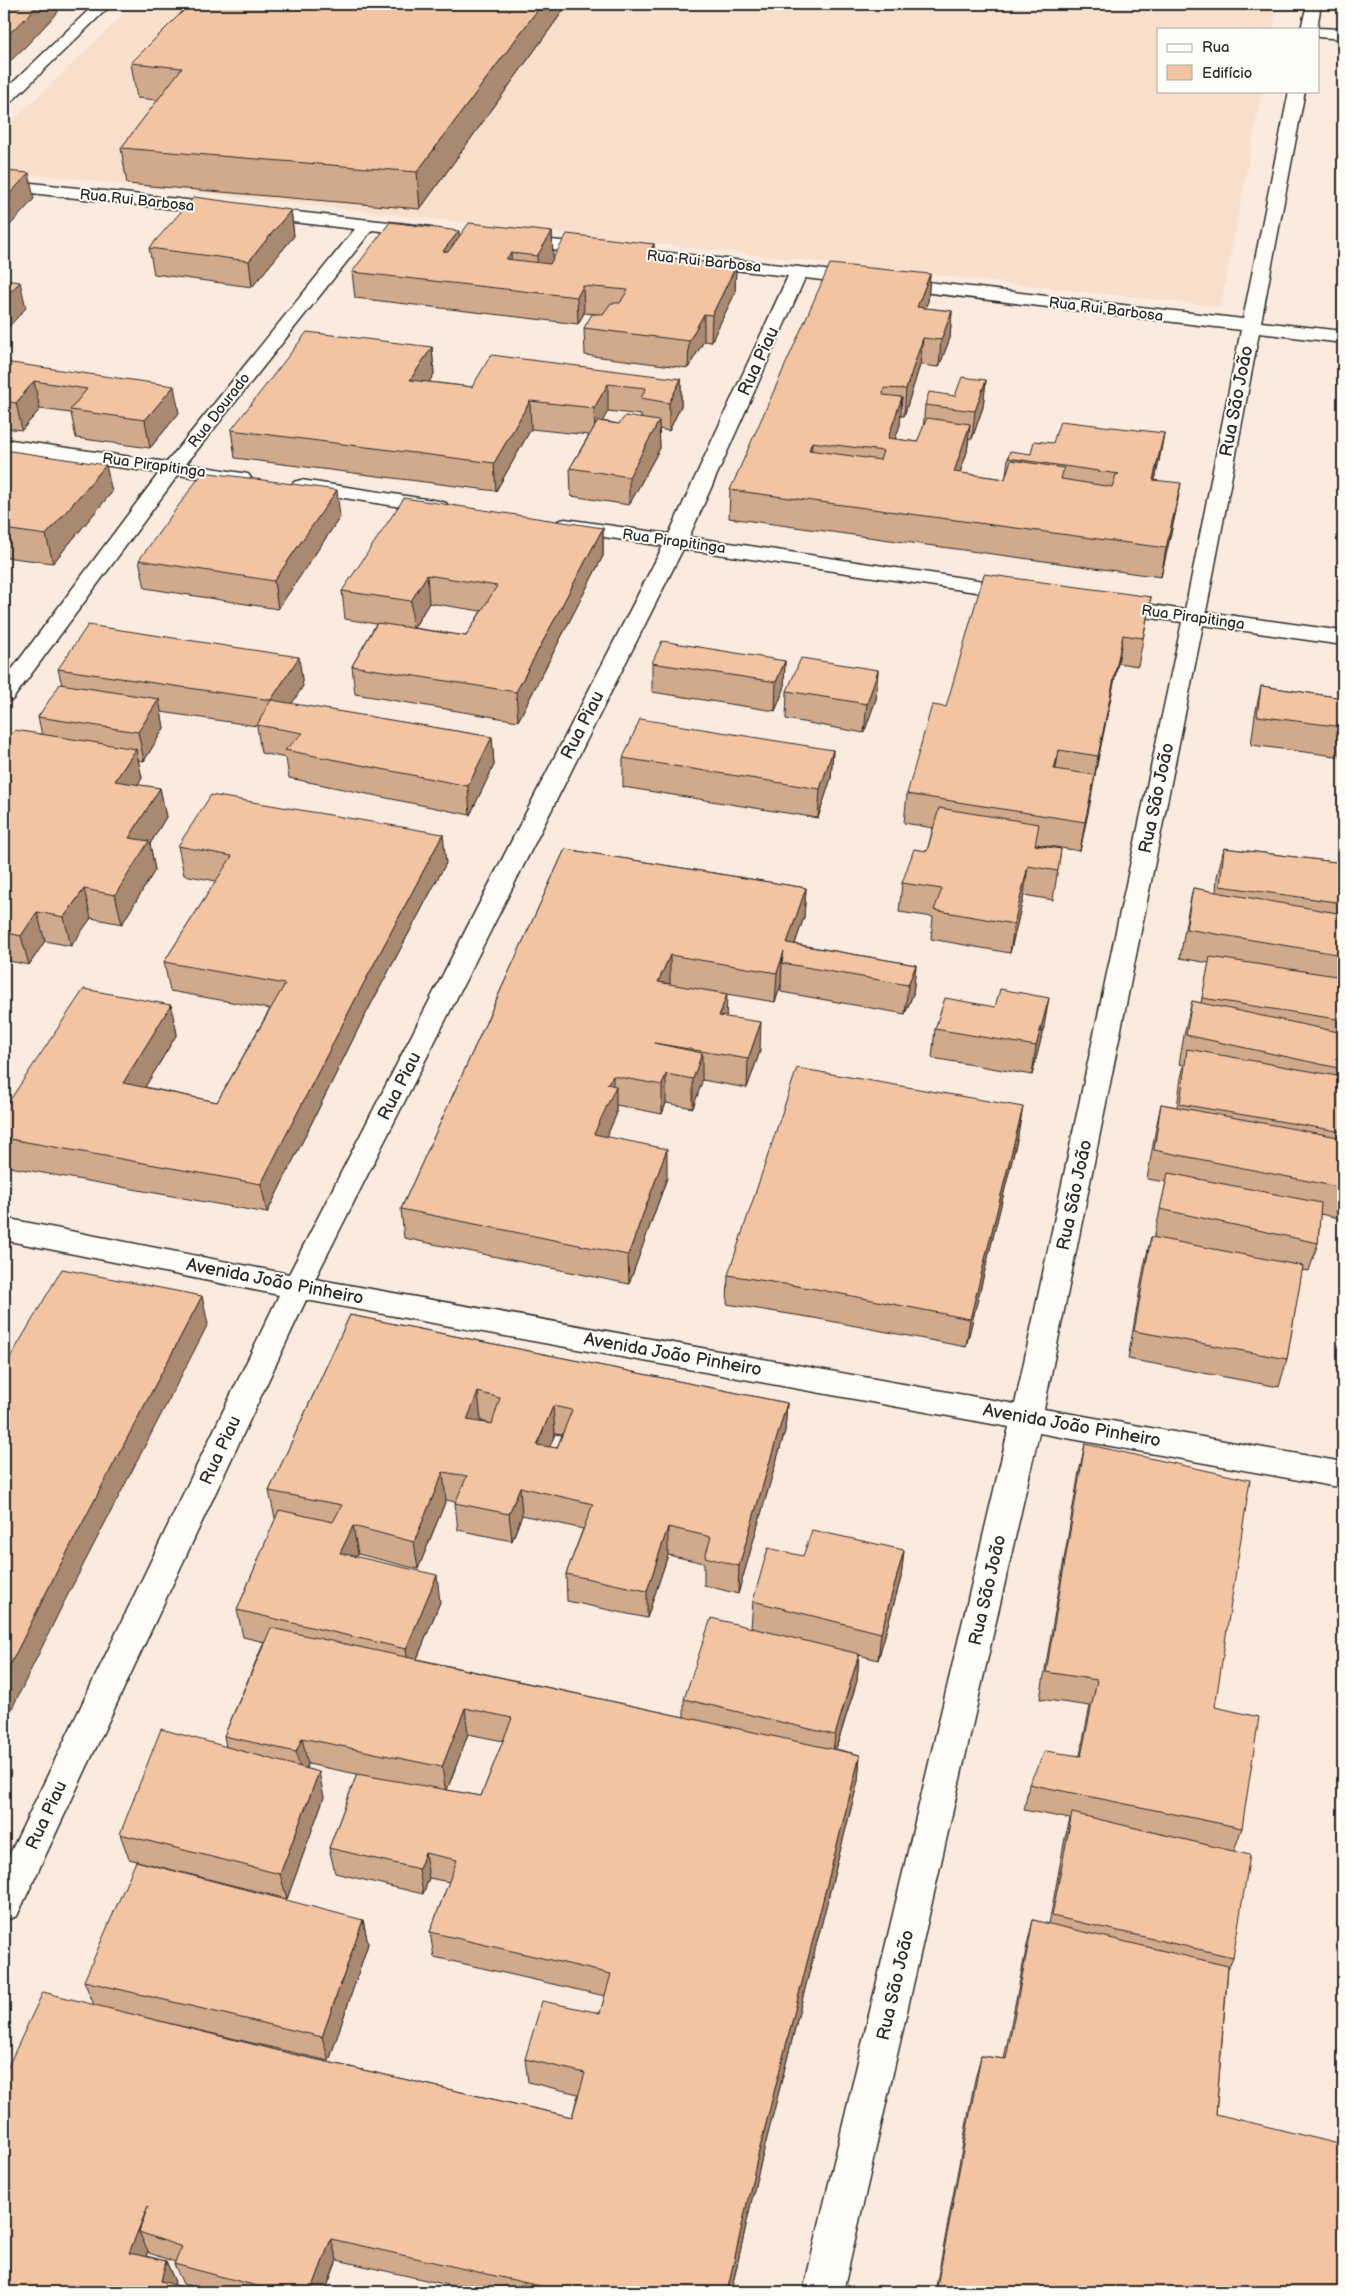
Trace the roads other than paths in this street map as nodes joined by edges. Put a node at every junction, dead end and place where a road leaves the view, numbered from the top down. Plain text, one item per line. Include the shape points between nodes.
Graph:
1 (104, 4) edge
2 (1314, 4) edge
3 (1309, 28) edge
4 (1320, 32) edge
5 (1343, 34) edge
6 (1297, 92) edge
7 (4, 100) edge
8 (4, 185) edge
9 (367, 224) junction
10 (445, 233) edge
11 (494, 238) edge
12 (799, 272) junction
13 (1251, 326) junction
14 (1343, 337) edge
15 (4, 445) edge
16 (173, 468) junction
17 (459, 510) edge
18 (548, 523) edge
19 (676, 542) junction
20 (1037, 595) edge
21 (1095, 603) edge
22 (1194, 618) junction
23 (1343, 638) edge
24 (4, 695) edge
25 (4, 1229) edge
26 (297, 1286) junction
27 (1027, 1417) junction
28 (1343, 1475) edge
29 (4, 1904) edge
30 (823, 2292) edge

1 - 7 street
2 - 3 street
4 - 5 street
6 - 13 street, Rua São João
8 - 9 street, Rua Rui Barbosa
9 - 10 street, Rua Rui Barbosa
9 - 16 street, Rua Dourado
11 - 12 street, Rua Rui Barbosa
12 - 13 street, Rua Rui Barbosa
12 - 19 street, Rua Piau
13 - 14 street, Rua Rui Barbosa
13 - 22 street, Rua São João
15 - 16 street, Rua Pirapitinga
16 - 17 street, Rua Pirapitinga
16 - 24 street, Rua Dourado
18 - 19 street, Rua Pirapitinga
19 - 20 street, Rua Pirapitinga
19 - 26 street, Rua Piau
21 - 22 street, Rua Pirapitinga
22 - 23 street, Rua Pirapitinga
22 - 27 street, Rua São João
25 - 26 street, Avenida João Pinheiro
26 - 27 street, Avenida João Pinheiro
26 - 29 street, Rua Piau
27 - 28 street, Avenida João Pinheiro
27 - 30 street, Rua São João

